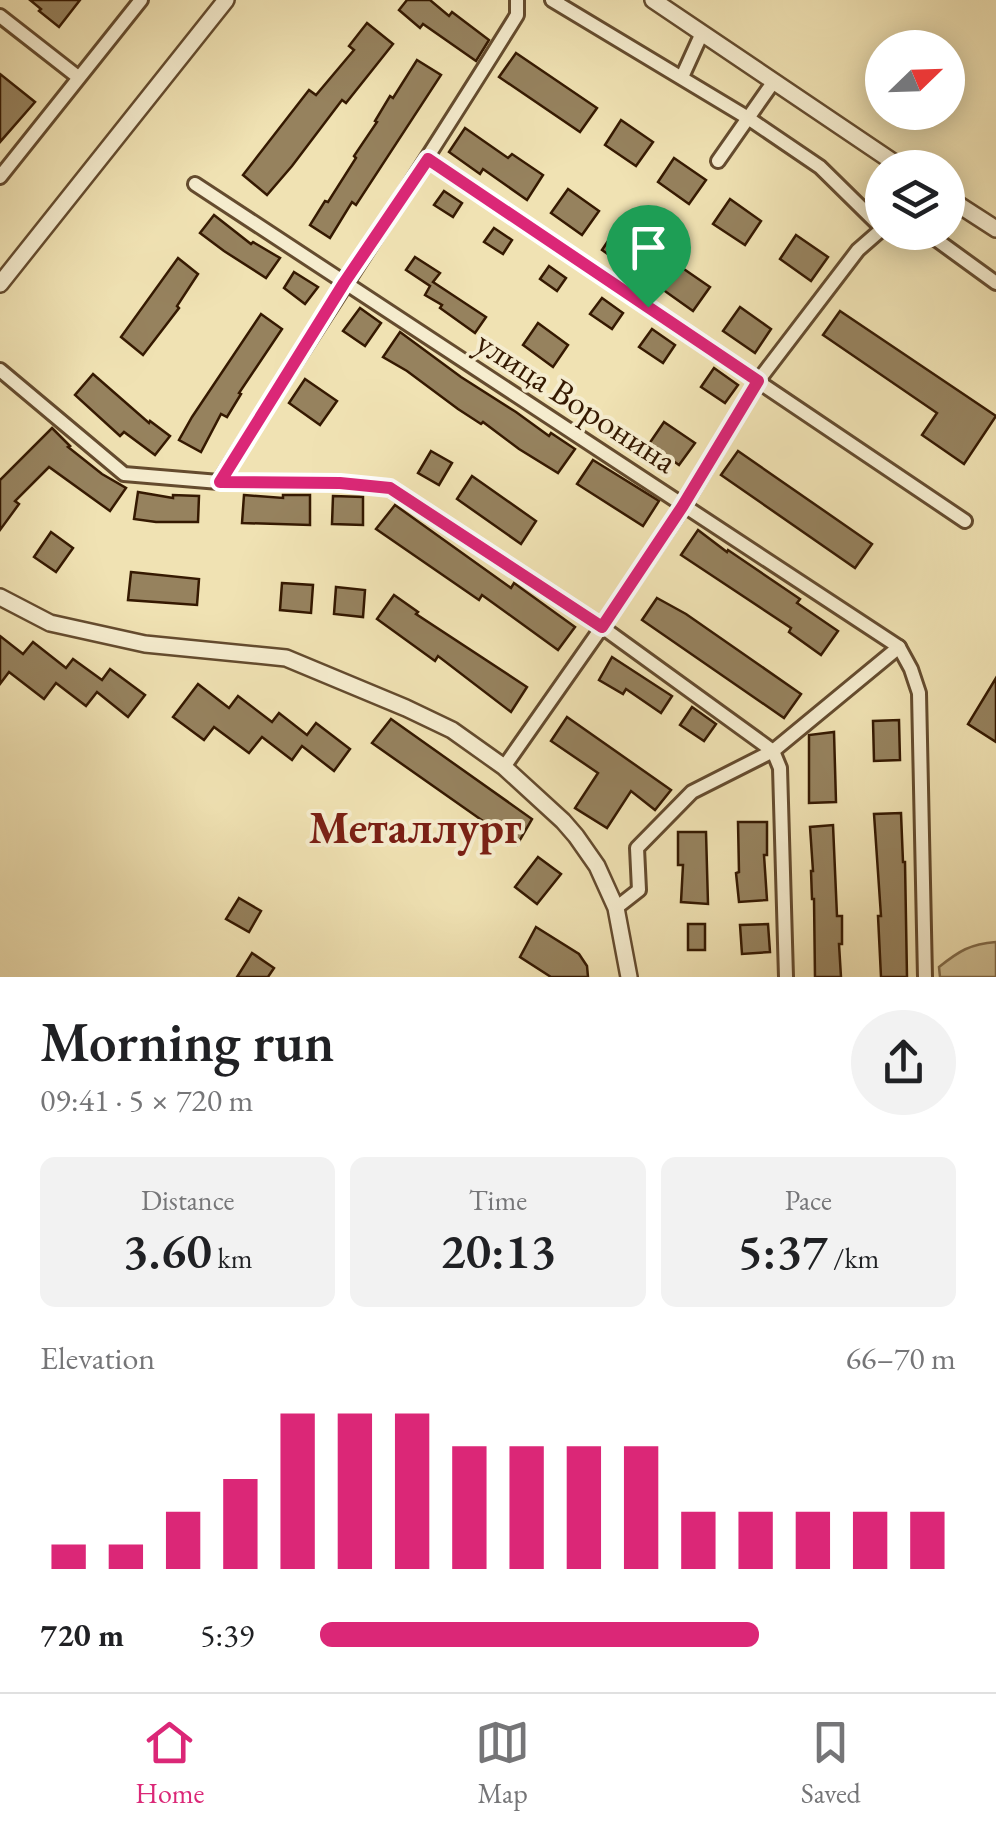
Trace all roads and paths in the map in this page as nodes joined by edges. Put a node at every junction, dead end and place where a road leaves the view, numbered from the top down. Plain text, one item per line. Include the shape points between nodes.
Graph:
1 (141, 0) edge
2 (226, 0) edge
3 (517, 0) edge
4 (552, 0) edge
5 (653, 0) edge
6 (0, 16) edge
7 (702, 32) junction
8 (78, 77) junction
9 (682, 77) junction
10 (774, 82) junction
11 (748, 118) junction
12 (875, 150) edge
13 (428, 159) junction
14 (718, 161) dead end
15 (0, 177) edge
16 (195, 184) dead end
17 (965, 209) edge
18 (865, 211) edge
19 (996, 229) edge
20 (865, 244) edge
21 (951, 250) edge
22 (344, 283) junction
23 (996, 283) edge
24 (0, 284) edge
25 (0, 370) edge
26 (758, 381) junction
27 (220, 482) junction
28 (682, 507) junction
29 (965, 521) dead end
30 (0, 597) edge
31 (602, 627) junction
32 (898, 647) junction
33 (773, 751) junction
34 (504, 768) junction
35 (616, 908) junction
36 (629, 977) edge
37 (786, 977) edge
38 (925, 977) edge

1 - 8 street
2 - 24 street
3 - 13 street via 517,15
4 - 9 street
5 - 7 street
6 - 8 street
7 - 9 street
7 - 10 street
8 - 15 street
9 - 11 street
10 - 11 street
10 - 12 street
11 - 14 street
11 - 18 street via 820,167
13 - 22 street
13 - 26 street
16 - 22 street, улица Воронина
17 - 19 street
20 - 26 street
21 - 23 street
22 - 27 street
22 - 28 street, улица Воронина
25 - 27 street via 124,474
26 - 28 street
26 - 29 street
27 - 31 street via 390,488
28 - 31 street
28 - 32 street, улица Воронина
30 - 34 street via 50,623 126,640 286,658 452,730
31 - 33 street
31 - 34 street
32 - 33 street
32 - 38 street via 919,692
33 - 35 street via 692,792 637,848 639,890
33 - 37 street via 780,768
34 - 35 street via 576,836
35 - 36 street

